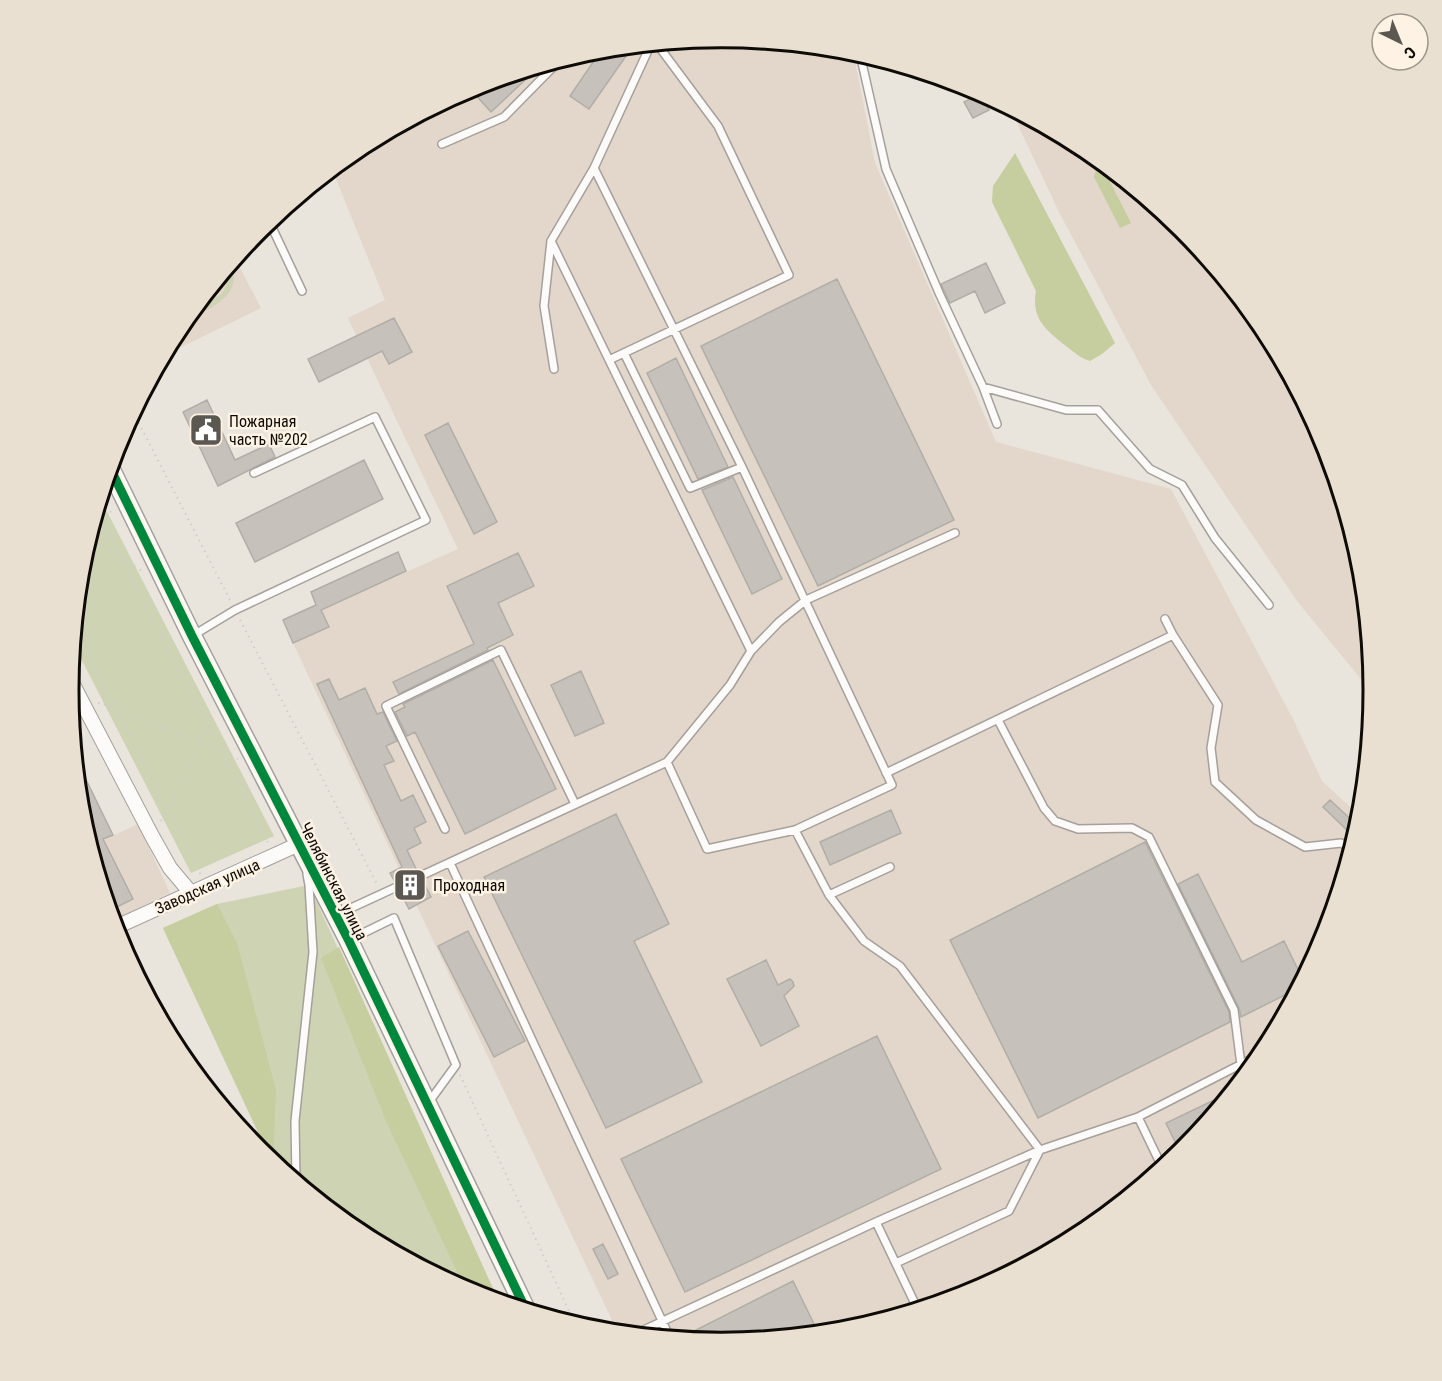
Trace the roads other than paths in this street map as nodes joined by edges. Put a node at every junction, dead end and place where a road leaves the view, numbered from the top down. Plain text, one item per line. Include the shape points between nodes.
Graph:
1 (662, 51) edge
2 (647, 52) edge
3 (862, 64) edge
4 (548, 72) edge
5 (442, 144) dead end
6 (594, 168) junction
7 (273, 230) edge
8 (551, 241) junction
9 (302, 291) dead end
10 (673, 329) junction
11 (624, 353) junction
12 (609, 360) junction
13 (554, 369) dead end
14 (983, 387) junction
15 (998, 424) dead end
16 (742, 467) junction
17 (254, 473) dead end
18 (115, 478) edge
19 (955, 533) dead end
20 (806, 600) junction
21 (1269, 605) dead end
22 (1165, 619) dead end
23 (1173, 635) junction
24 (192, 636) junction
25 (751, 651) junction
26 (79, 697) edge
27 (998, 720) junction
28 (667, 762) junction
29 (886, 773) junction
30 (575, 804) junction
31 (445, 829) dead end
32 (795, 830) junction
33 (300, 844) junction
34 (1345, 845) edge
35 (450, 863) junction
36 (890, 867) dead end
37 (191, 893) junction
38 (829, 895) junction
39 (336, 915) junction
40 (123, 924) edge
41 (348, 941) junction
42 (1244, 1063) edge
43 (1240, 1065) junction
44 (427, 1104) junction
45 (1138, 1117) junction
46 (1040, 1150) junction
47 (1159, 1161) edge
48 (296, 1173) edge
49 (876, 1222) junction
50 (896, 1263) junction
51 (522, 1301) edge
52 (915, 1303) edge
53 (662, 1322) junction
54 (647, 1329) edge
55 (666, 1331) edge

1 - 10 lane via 718,126 789,275
2 - 6 lane
3 - 14 lane via 886,169
4 - 5 lane via 504,117
6 - 8 lane
6 - 10 lane
7 - 9 lane
8 - 12 lane
8 - 13 lane via 544,306
10 - 11 lane
10 - 16 lane
11 - 12 lane
11 - 16 lane via 690,488
12 - 25 lane
14 - 15 lane
14 - 21 lane via 1066,410 1098,410 1150,469 1182,485 1215,538
16 - 20 lane
17 - 24 lane via 375,417 426,520 235,610
18 - 24 street, Челябинская улица
19 - 20 lane
20 - 25 lane
20 - 29 lane
22 - 23 lane
23 - 27 lane
23 - 34 lane via 1218,705 1211,748 1215,782 1256,820 1305,847
24 - 33 street, Челябинская улица
25 - 28 lane via 730,685
26 - 37 street via 170,868
27 - 29 lane
27 - 43 lane via 1044,808 1055,821 1078,829 1132,828 1149,837 1234,1010
28 - 30 lane
28 - 32 lane via 707,849
29 - 32 lane via 892,785
30 - 31 lane via 501,650 386,706
30 - 35 lane
32 - 38 lane
33 - 37 street, Заводская улица
33 - 39 street, Челябинская улица
33 - 48 lane via 309,885 313,952 295,1120
35 - 39 lane
35 - 53 lane
36 - 38 lane
37 - 40 street, Заводская улица
38 - 46 lane via 864,941 900,966
39 - 41 street, Челябинская улица
41 - 44 street, Челябинская улица
41 - 44 lane via 394,918 456,1065
42 - 43 lane
43 - 45 lane
44 - 51 street, Челябинская улица
45 - 46 lane
45 - 47 lane
46 - 49 lane
46 - 50 lane via 1009,1211
49 - 50 lane
49 - 53 lane
50 - 52 lane
53 - 54 lane
53 - 55 lane

